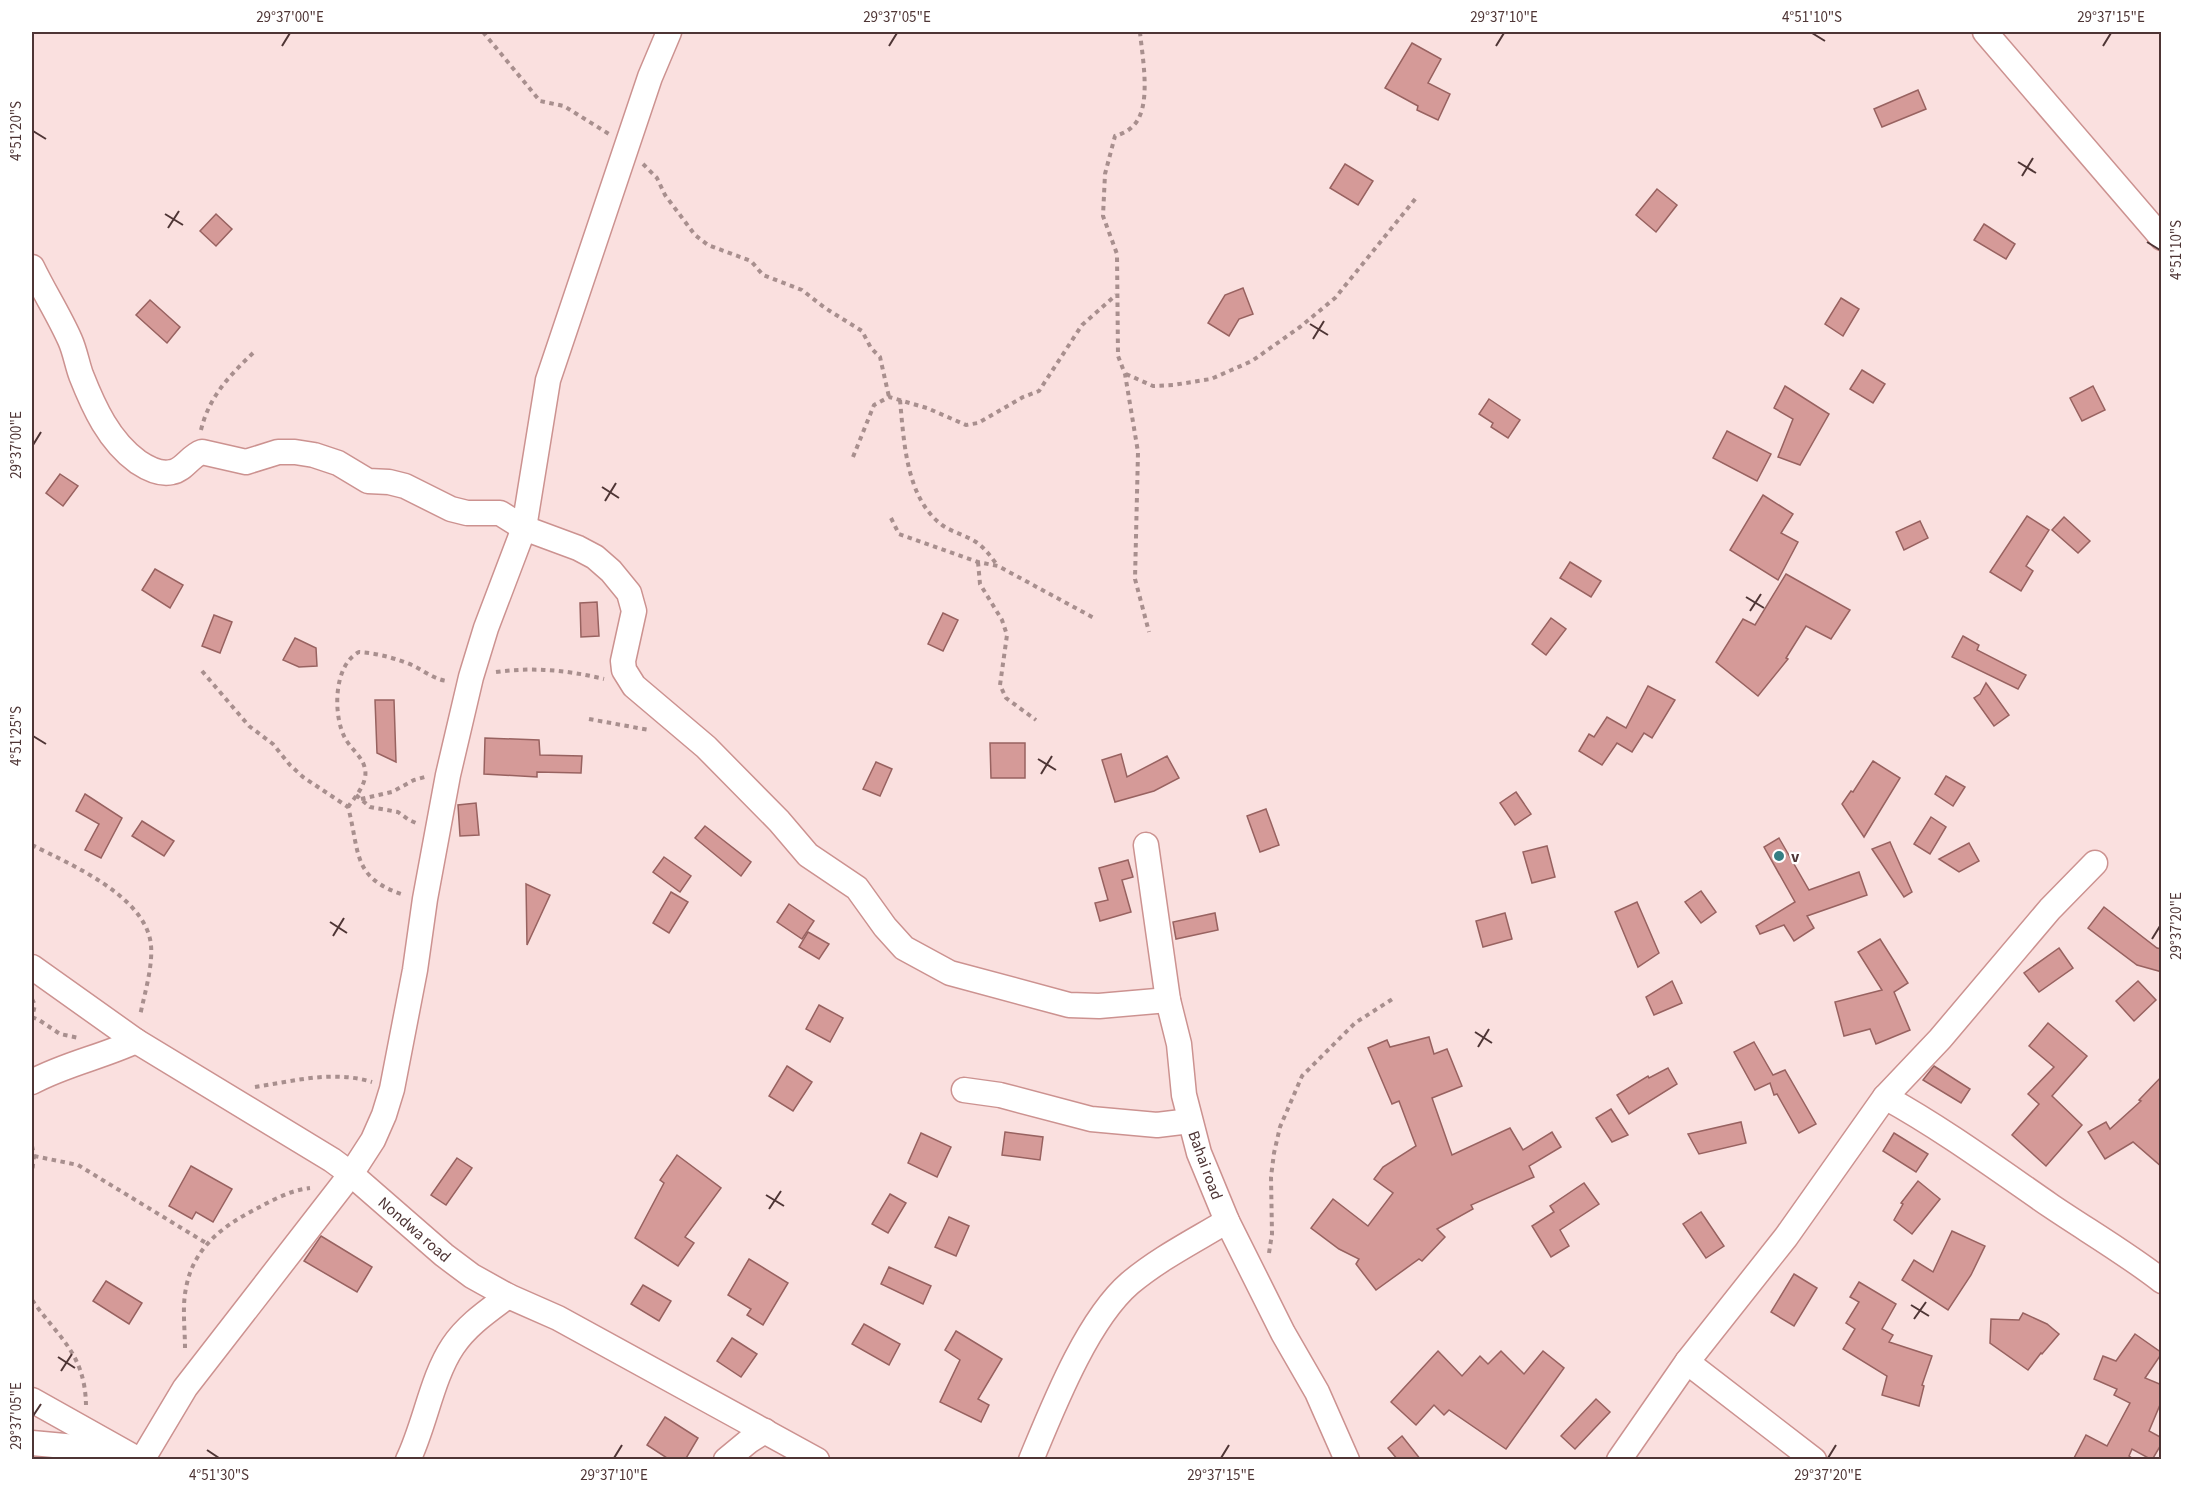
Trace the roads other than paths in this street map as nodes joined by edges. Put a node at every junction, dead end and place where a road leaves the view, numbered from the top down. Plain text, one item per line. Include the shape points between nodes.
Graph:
1 (669, 32) edge
2 (1985, 32) edge
3 (2162, 238) edge
4 (32, 267) edge
5 (524, 528) junction
6 (1146, 845) dead end
7 (2095, 863) dead end
8 (32, 968) edge
9 (1168, 1000) junction
10 (127, 1045) junction
11 (32, 1082) edge
12 (964, 1090) dead end
13 (1885, 1097) junction
14 (1190, 1121) junction
15 (346, 1181) junction
16 (1227, 1221) junction
17 (2162, 1281) edge
18 (508, 1296) junction
19 (1687, 1362) junction
20 (32, 1400) edge
21 (765, 1431) junction
22 (32, 1443) edge
23 (134, 1457) edge
24 (408, 1460) edge
25 (726, 1460) edge
26 (817, 1460) edge
27 (1031, 1460) edge
28 (1347, 1460) edge
29 (1619, 1460) edge
30 (1814, 1460) edge

1 - 5 street via 650,77 548,380
2 - 3 street
4 - 5 street via 59,316 110,435 143,466 172,472 202,452 246,462 278,452 314,455 338,463 368,481 405,486 467,513 500,513
5 - 9 street via 570,544 611,571 629,593 634,611 623,661 634,686 706,747 808,855 857,888 904,948 950,974 1069,1005
5 - 15 street via 471,677 448,775 392,1089 373,1140
6 - 9 street, Bahai road
7 - 13 street
8 - 10 street, Nondwa road via 57,984
9 - 14 street, Bahai road
10 - 11 street
10 - 15 street, Nondwa road via 286,1131
12 - 14 street via 1000,1095 1091,1119 1157,1125
13 - 17 street via 1921,1117
13 - 19 street via 1786,1237
14 - 16 street, Bahai road
15 - 18 street, Nondwa road via 472,1276
15 - 23 street
16 - 27 street via 1160,1261 1128,1285 1107,1310 1064,1384
16 - 28 street, Bahai road via 1317,1392
18 - 21 street, Nondwa road via 558,1317
18 - 24 street via 475,1320 452,1346
19 - 29 street
19 - 30 street
20 - 23 street
21 - 25 street
21 - 26 street, Nondwa road
22 - 23 street

